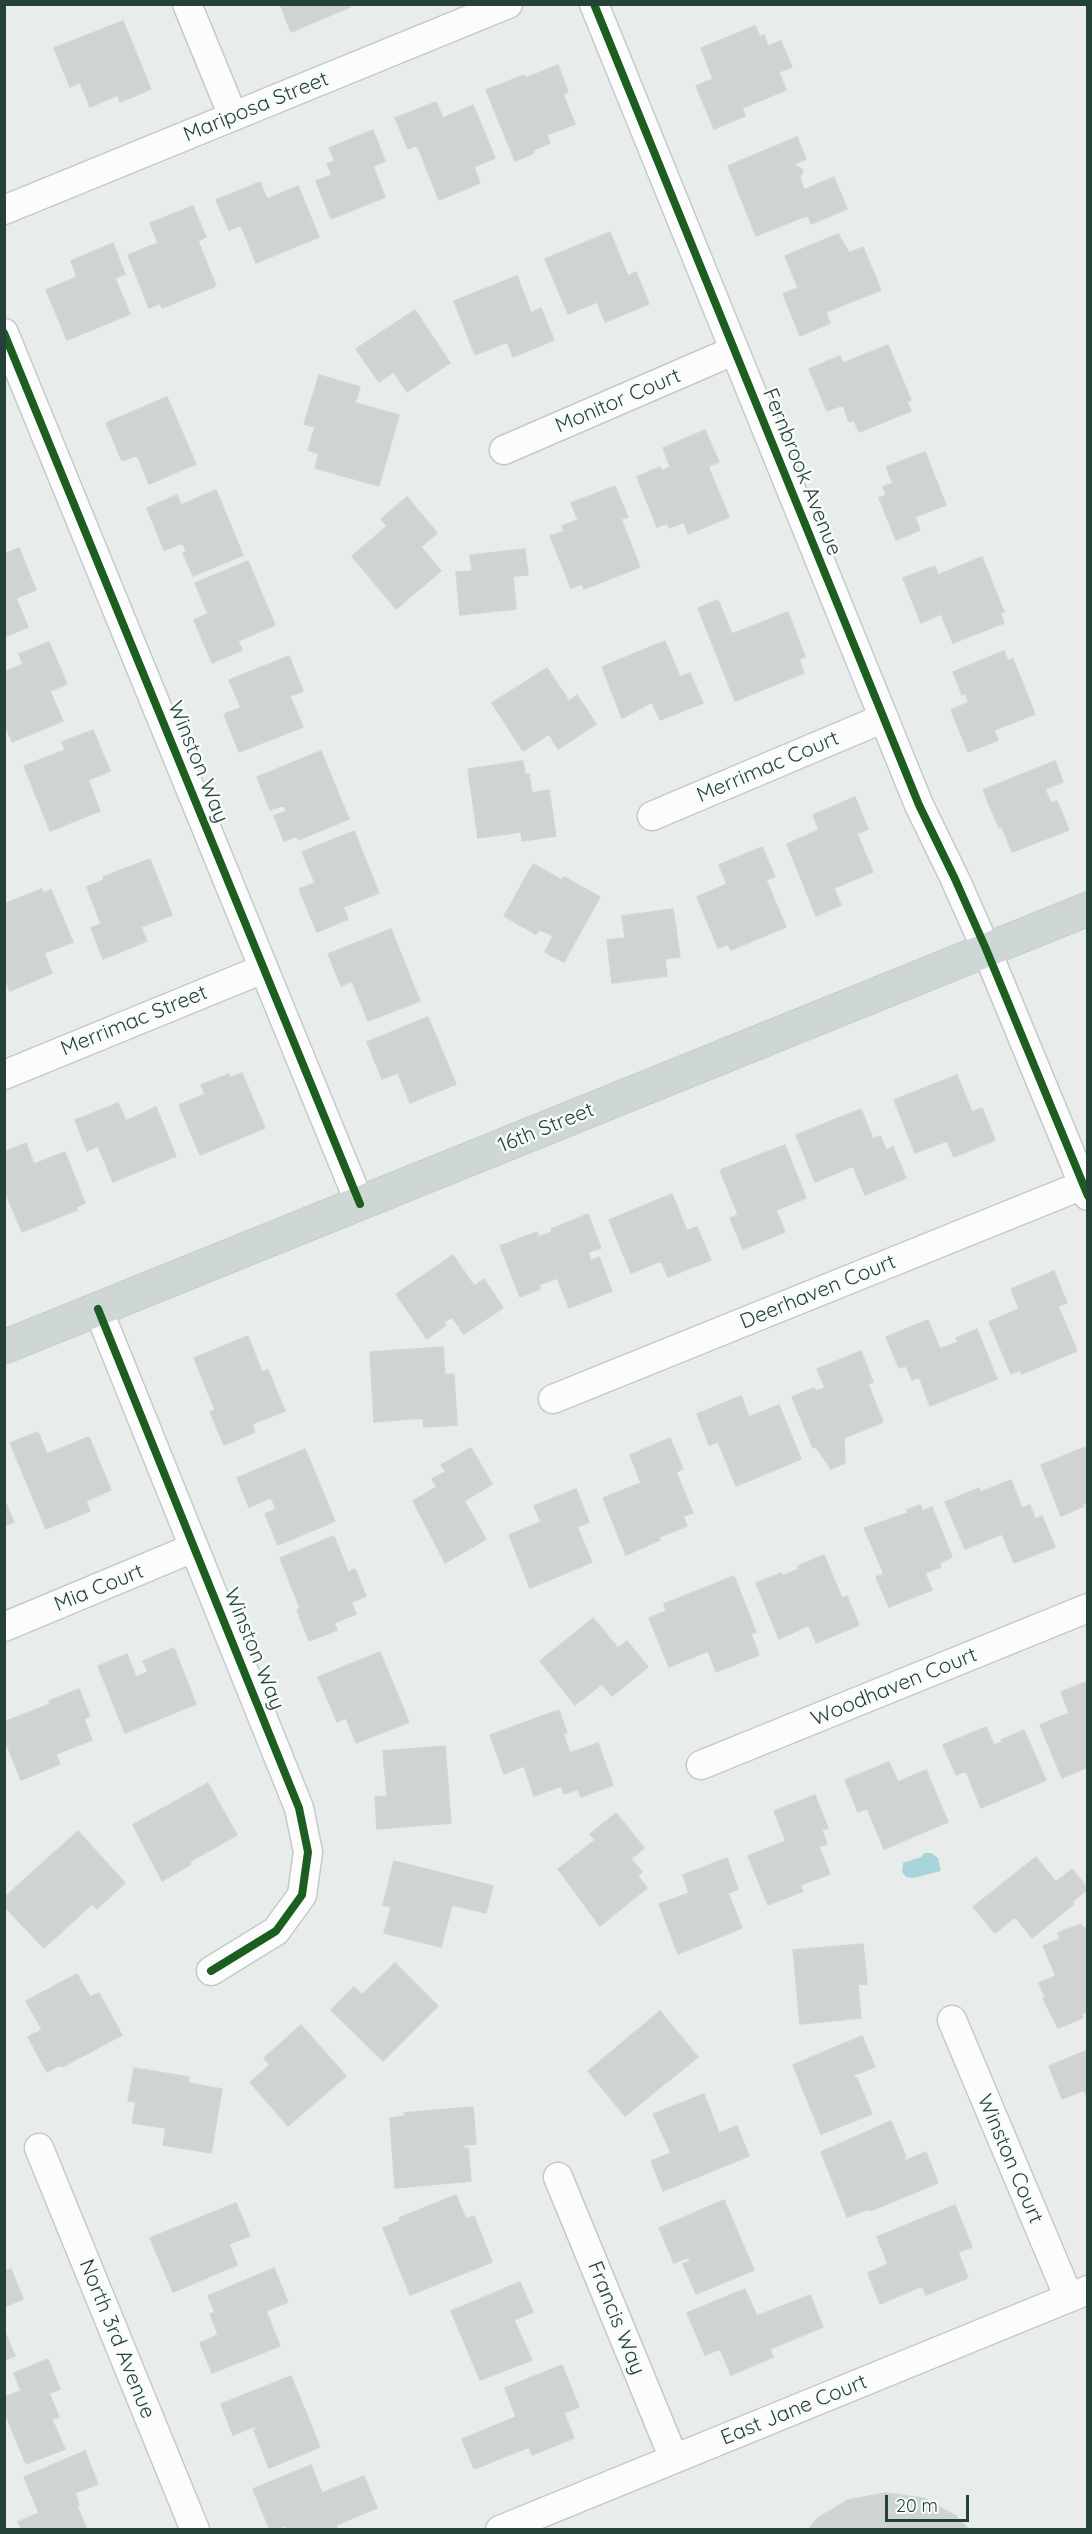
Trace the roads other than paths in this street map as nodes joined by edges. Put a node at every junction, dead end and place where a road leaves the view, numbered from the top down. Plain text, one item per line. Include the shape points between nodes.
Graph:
1 (187, 4) edge
2 (508, 4) edge
3 (594, 4) edge
4 (233, 116) junction
5 (4, 210) edge
6 (4, 333) edge
7 (733, 351) junction
8 (504, 450) dead end
9 (884, 718) junction
10 (652, 816) dead end
11 (1088, 909) edge
12 (986, 949) junction
13 (263, 969) junction
14 (4, 1075) edge
15 (1085, 1191) edge
16 (360, 1204) junction
17 (98, 1309) junction
18 (4, 1347) edge
19 (553, 1399) dead end
20 (193, 1548) junction
21 (1088, 1608) edge
22 (4, 1627) edge
23 (701, 1765) dead end
24 (211, 1971) dead end
25 (951, 2020) dead end
26 (39, 2148) dead end
27 (558, 2177) dead end
28 (1078, 2294) edge
29 (674, 2459) junction
30 (195, 2529) edge
31 (500, 2529) edge

1 - 4 street
2 - 4 street, Mariposa Street
3 - 7 street, Fernbrook Avenue
4 - 5 street, Mariposa Street
6 - 13 street, Winston Way
7 - 8 street, Monitor Court
7 - 9 street, Fernbrook Avenue
9 - 10 street, Merrimac Court
9 - 12 street, Fernbrook Avenue via 919,805
11 - 12 main road, 16th Street
12 - 15 street, Fernbrook Avenue
12 - 16 main road, 16th Street
13 - 14 street, Merrimac Street
13 - 16 street, Winston Way
15 - 19 street, Deerhaven Court
16 - 17 main road, 16th Street
17 - 18 main road, 16th Street
17 - 20 street, Winston Way
20 - 22 street, Mia Court
20 - 24 street, Winston Way via 299,1808 308,1852 302,1895 276,1930
21 - 23 street, Woodhaven Court
25 - 28 street, Winston Court
26 - 30 street, North 3rd Avenue
27 - 29 street, Francis Way
28 - 29 street, East Jane Court
29 - 31 street, East Jane Court

